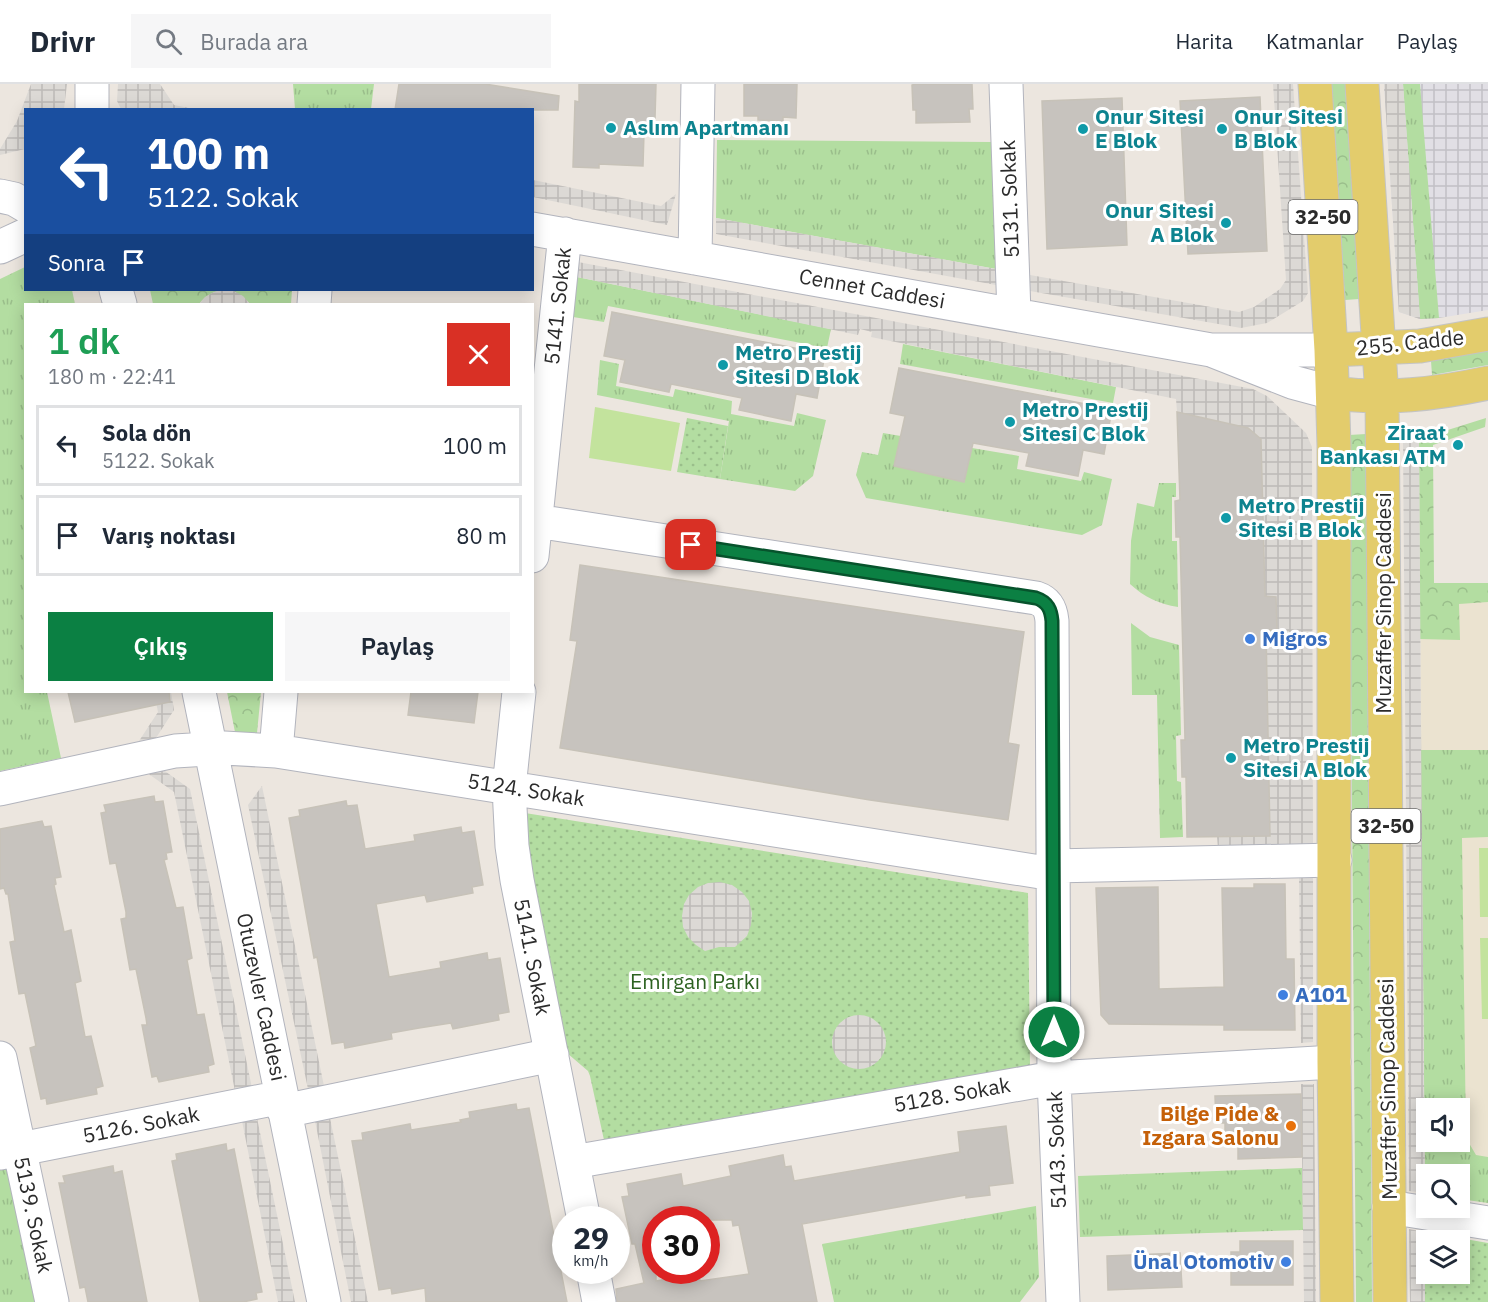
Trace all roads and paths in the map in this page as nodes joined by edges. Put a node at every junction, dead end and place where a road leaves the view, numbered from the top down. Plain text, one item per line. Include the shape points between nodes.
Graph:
1 (92, 84) edge
2 (698, 84) edge
3 (1006, 84) edge
4 (1315, 84) edge
5 (1362, 84) edge
6 (92, 108) edge
7 (0, 196) edge
8 (24, 205) edge
9 (534, 229) edge
10 (565, 234) junction
11 (24, 236) edge
12 (0, 247) edge
13 (695, 258) junction
14 (1014, 314) junction
15 (1488, 334) edge
16 (1379, 349) junction
17 (1211, 350) junction
18 (1331, 350) junction
19 (1488, 383) edge
20 (1333, 393) junction
21 (1382, 397) junction
22 (536, 521) junction
23 (534, 538) edge
24 (199, 693) edge
25 (281, 693) edge
26 (519, 693) edge
27 (210, 748) junction
28 (276, 751) junction
29 (509, 788) junction
30 (0, 789) edge
31 (1335, 860) junction
32 (1053, 870) junction
33 (552, 1055) junction
34 (0, 1058) edge
35 (1334, 1062) junction
36 (1054, 1078) junction
37 (283, 1104) junction
38 (10, 1151) edge
39 (573, 1162) junction
40 (581, 1206) edge
41 (1389, 1207) junction
42 (1488, 1223) edge
43 (596, 1284) edge
44 (52, 1302) edge
45 (324, 1302) edge
46 (599, 1302) edge
47 (1063, 1302) edge
48 (1337, 1302) edge
49 (1390, 1302) edge

1 - 6 street
2 - 13 street
3 - 14 street, 5131. Sokak
4 - 18 main road, 32-50
5 - 16 main road, Muzaffer Sinop Caddesi / 32-50
7 - 8 street
9 - 10 street, Cennet Caddesi
10 - 13 street, Cennet Caddesi
10 - 22 street, 5141. Sokak
11 - 12 street
13 - 14 street, Cennet Caddesi
14 - 17 street, Cennet Caddesi
15 - 16 main road, 255. Cadde
16 - 18 main road, 255. Cadde
16 - 21 main road, Muzaffer Sinop Caddesi / 32-50
17 - 18 street, Cennet Caddesi
17 - 20 street, Cennet Caddesi via 1292,382
18 - 20 main road, 32-50
19 - 21 main road
20 - 21 main road
20 - 31 main road, 32-50
21 - 41 main road, Muzaffer Sinop Caddesi / 32-50
22 - 23 street, 5141. Sokak
22 - 32 street, 5143. Sokak via 1036,598 1046,603 1052,621
24 - 27 street, Otuzevler Caddesi
25 - 28 street
26 - 29 street, 5141. Sokak
27 - 28 street, 5124. Sokak
27 - 30 street, 5124. Sokak via 158,753
27 - 37 street, Otuzevler Caddesi
28 - 29 street, 5124. Sokak
29 - 32 street, 5124. Sokak
29 - 33 street, 5141. Sokak via 517,880
31 - 32 street, 5124. Sokak
31 - 35 main road, 32-50
32 - 36 street, 5143. Sokak
33 - 37 street, 5126. Sokak
33 - 39 street, 5141. Sokak
34 - 38 street, 5139. Sokak
35 - 36 street, 5128. Sokak
35 - 48 main road, 32-50
36 - 39 street, 5128. Sokak
36 - 47 street, 5143. Sokak
37 - 38 street, 5126. Sokak
37 - 45 street, Otuzevler Caddesi
38 - 44 street, 5139. Sokak
39 - 40 street, 5141. Sokak
41 - 42 street
41 - 49 main road, Muzaffer Sinop Caddesi / 32-50
43 - 46 street

